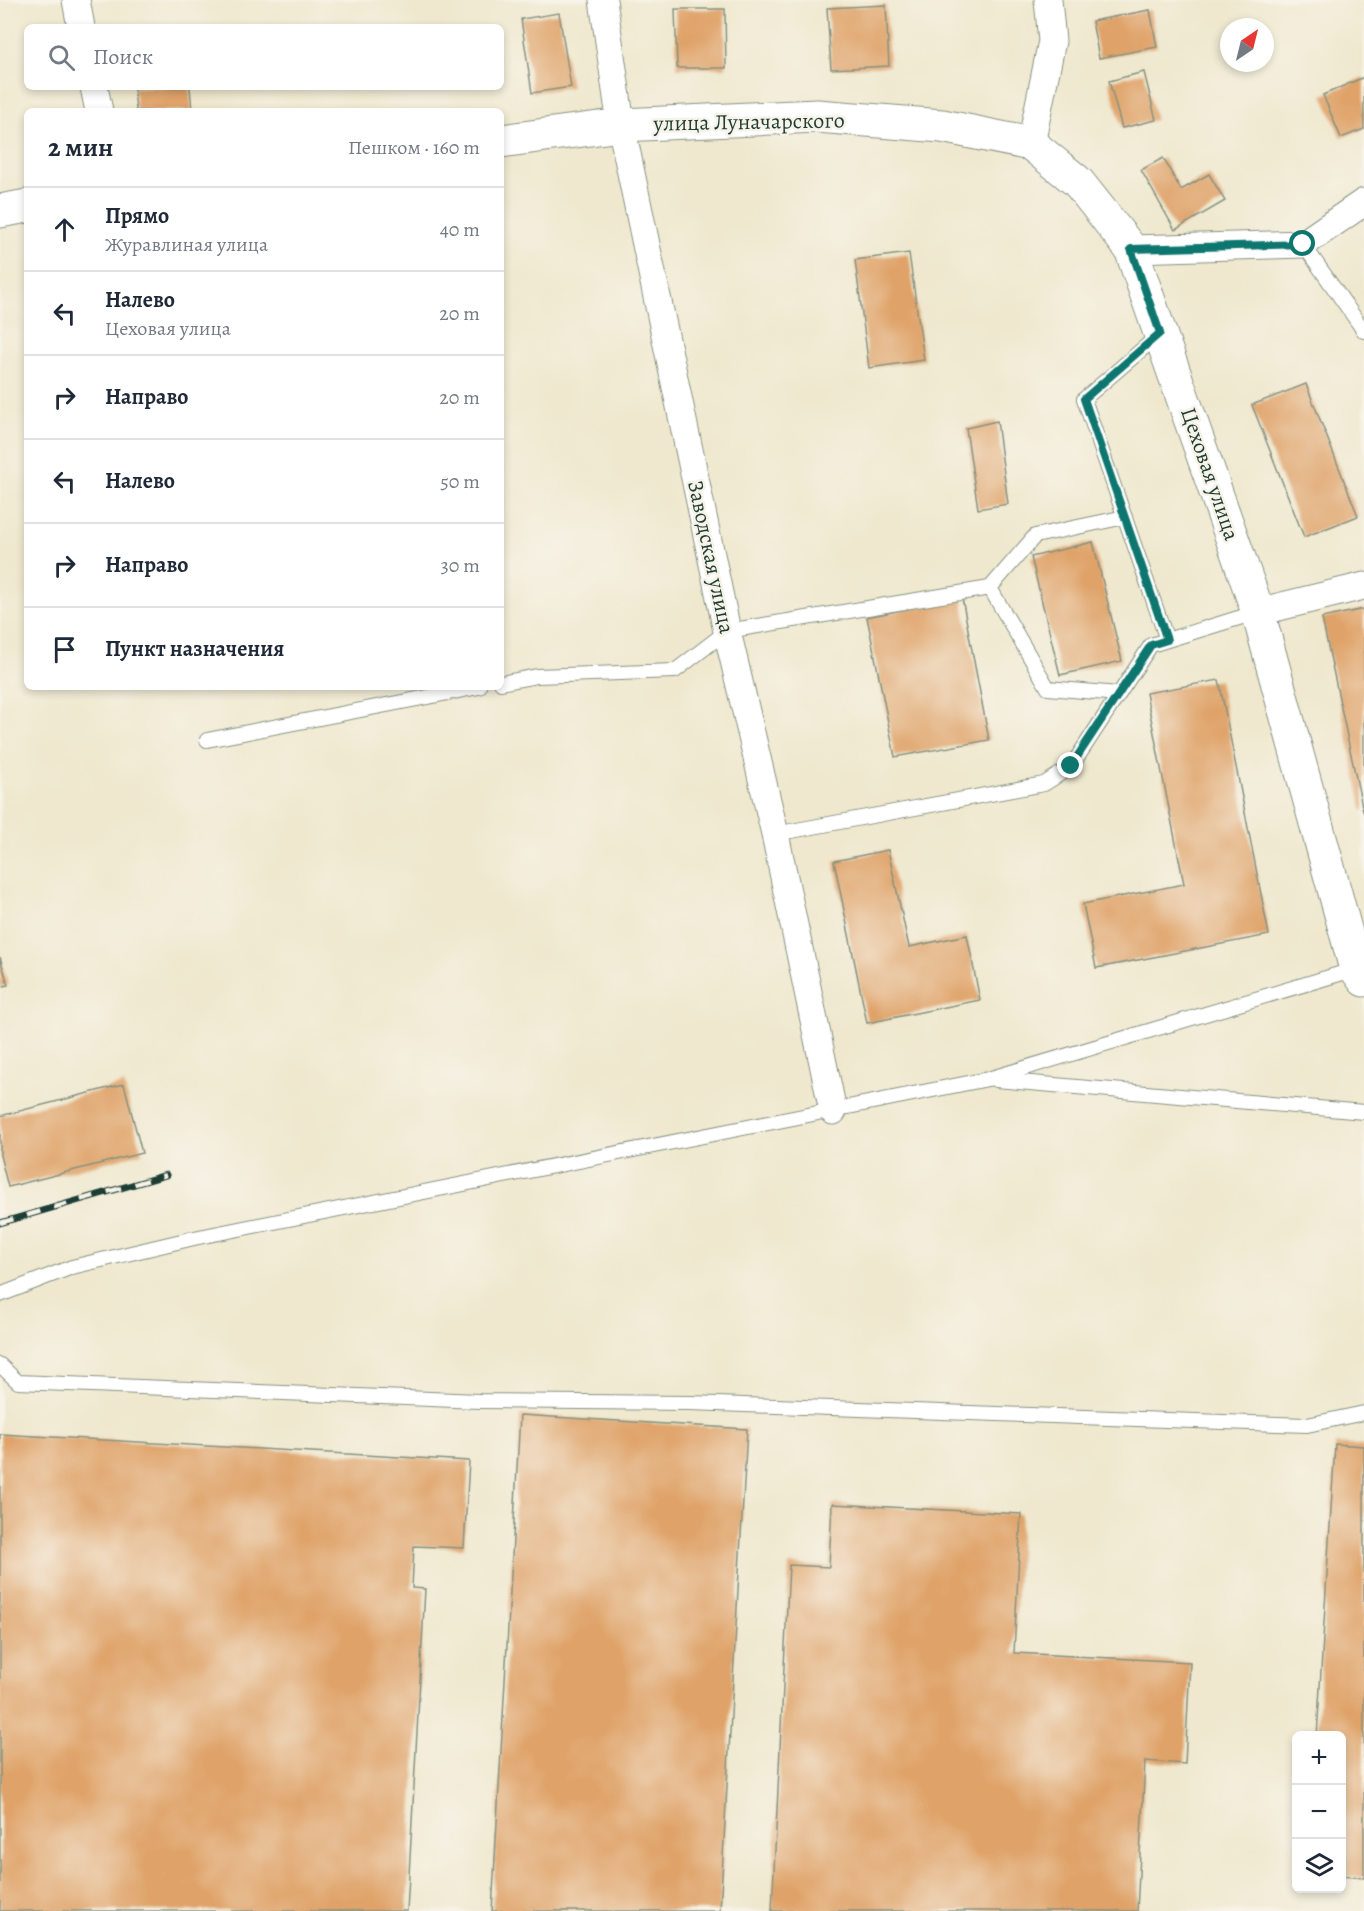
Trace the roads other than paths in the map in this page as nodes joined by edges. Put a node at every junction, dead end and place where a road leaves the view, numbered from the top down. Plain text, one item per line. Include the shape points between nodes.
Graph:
1 (76, 0) edge
2 (603, 0) edge
3 (1048, 0) edge
4 (80, 24) edge
5 (95, 90) edge
6 (98, 108) edge
7 (621, 125) junction
8 (504, 141) edge
9 (1032, 144) junction
10 (1364, 202) edge
11 (24, 207) edge
12 (0, 211) edge
13 (1303, 244) junction
14 (1131, 249) junction
15 (1364, 331) edge
16 (1160, 333) junction
17 (1125, 517) junction
18 (1364, 586) edge
19 (990, 588) junction
20 (1258, 612) junction
21 (727, 631) junction
22 (1167, 640) junction
23 (504, 682) edge
24 (464, 690) edge
25 (1119, 694) junction
26 (207, 740) dead end
27 (775, 834) junction
28 (1360, 974) edge
29 (988, 1079) junction
30 (833, 1110) junction
31 (1364, 1112) edge
32 (0, 1295) edge
33 (0, 1365) edge
34 (1364, 1413) edge

1 - 4 street
2 - 7 street, Заводская улица
3 - 9 street via 1052,41
5 - 6 street
7 - 8 street, улица Луначарского
7 - 9 street, улица Луначарского via 818,116 942,126
7 - 21 street, Заводская улица
9 - 14 street, Цеховая улица via 1078,182
10 - 13 street
11 - 12 street
13 - 14 street
13 - 15 lane
14 - 16 street, Цеховая улица
16 - 17 lane via 1084,399
16 - 20 street, Цеховая улица
17 - 19 lane via 1035,536
17 - 22 lane
18 - 20 street
19 - 21 lane
19 - 25 lane via 1048,688
20 - 22 lane
20 - 28 street, Цеховая улица
21 - 23 lane via 675,671 537,676
21 - 27 street, Заводская улица
22 - 25 lane via 1151,645
24 - 26 lane
25 - 27 lane via 1071,766 1044,784
27 - 30 street, Заводская улица
28 - 29 lane
29 - 30 lane
29 - 31 lane
30 - 32 lane via 194,1238 72,1267
33 - 34 lane via 18,1382 479,1401 690,1402 1307,1425

